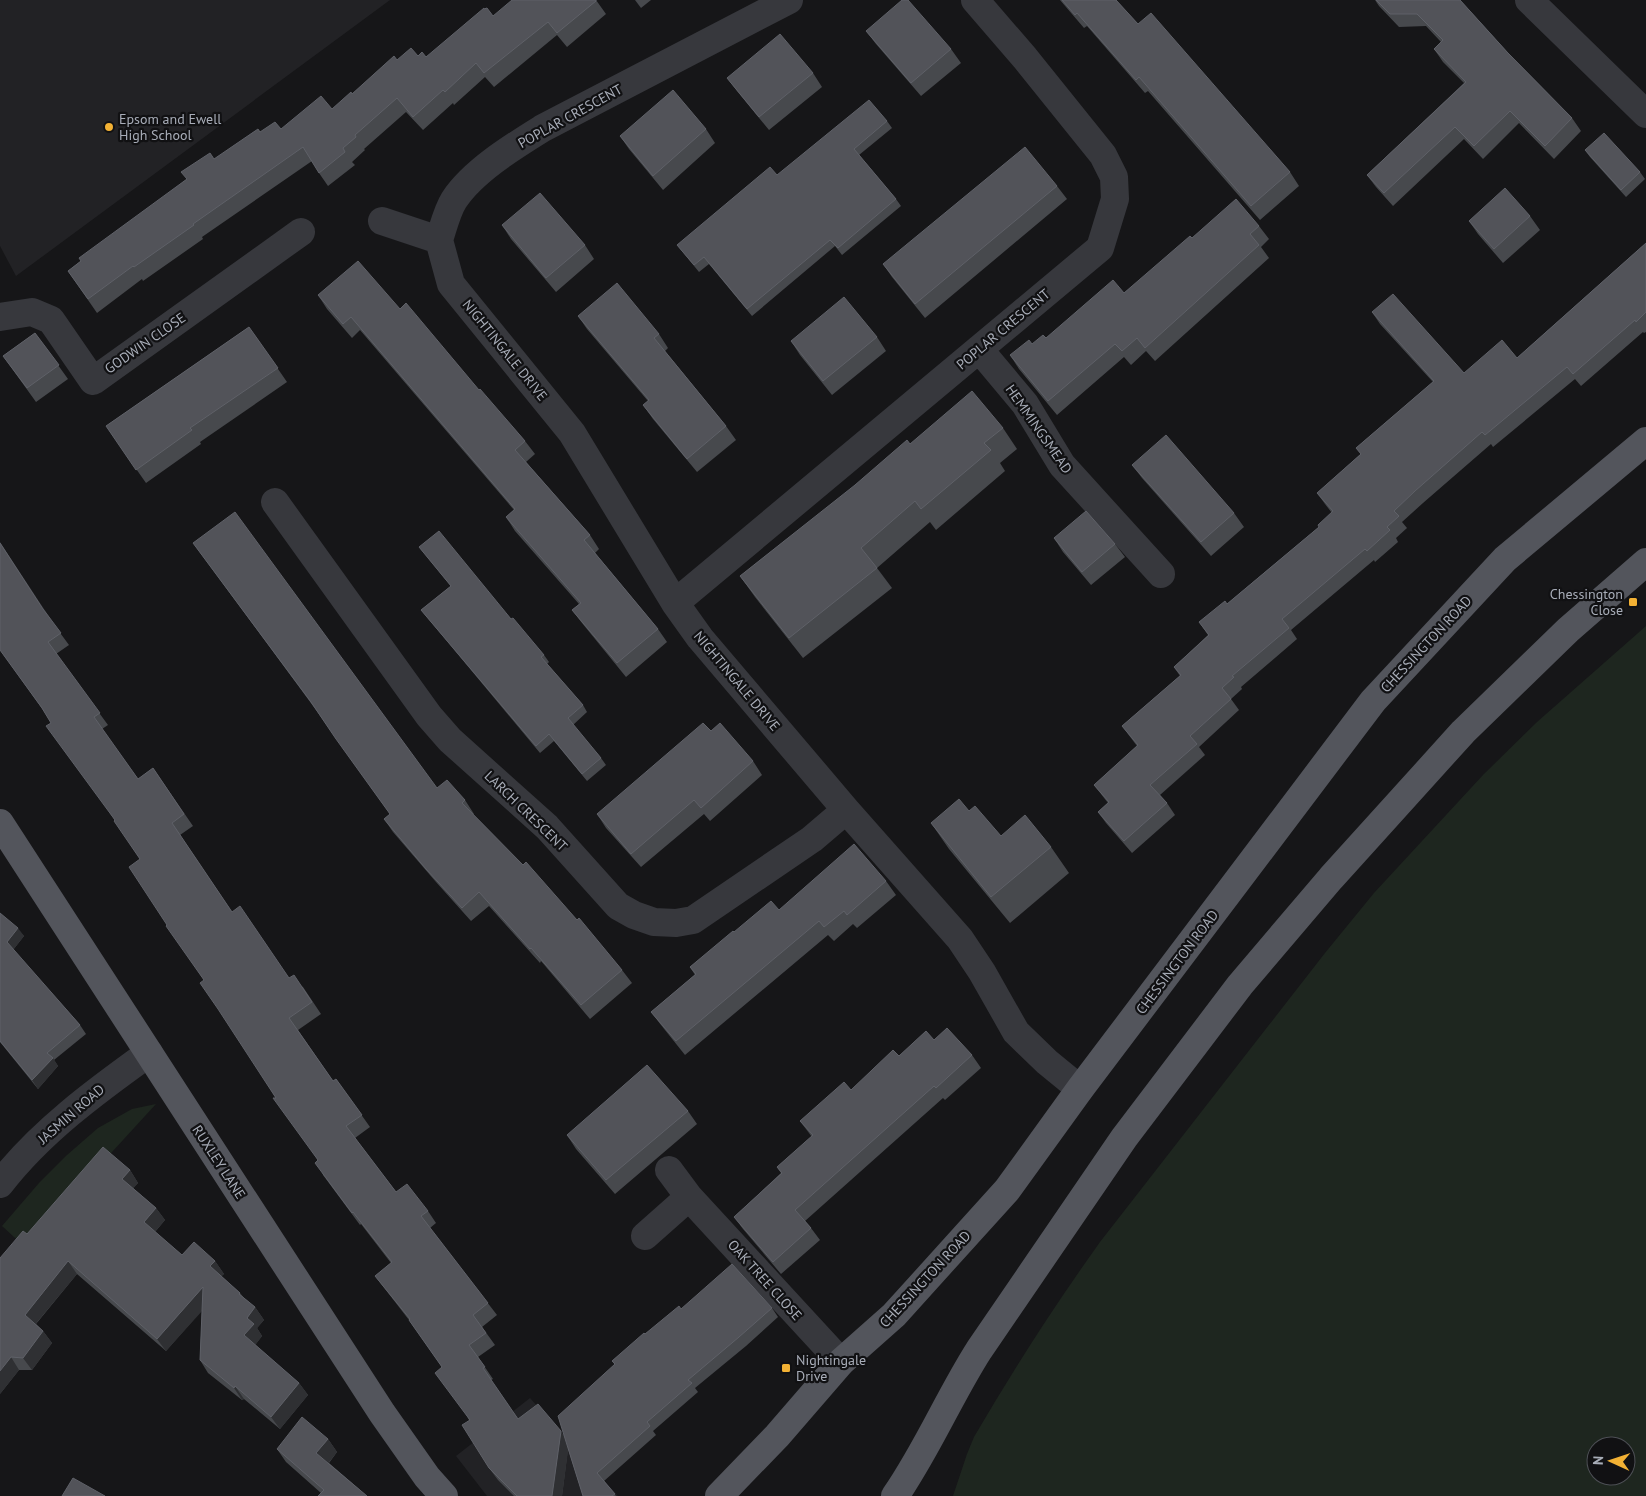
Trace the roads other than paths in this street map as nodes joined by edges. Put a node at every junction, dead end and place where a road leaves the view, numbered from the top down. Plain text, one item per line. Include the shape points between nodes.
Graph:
1 (789, 0) edge
2 (975, 0) edge
3 (1529, 0) edge
4 (1646, 114) edge
5 (382, 221) dead end
6 (301, 232) dead end
7 (439, 240) junction
8 (0, 317) edge
9 (979, 349) junction
10 (1646, 441) edge
11 (275, 502) dead end
12 (1646, 562) edge
13 (1161, 574) dead end
14 (675, 603) junction
15 (846, 810) junction
16 (0, 823) edge
17 (149, 1053) junction
18 (1080, 1089) junction
19 (669, 1170) dead end
20 (0, 1184) edge
21 (690, 1197) junction
22 (645, 1236) dead end
23 (841, 1362) junction
24 (444, 1496) edge
25 (719, 1496) edge
26 (895, 1496) edge

1 - 7 street, POPLAR CRESCENT via 518,144 488,166 453,201
2 - 9 street, POPLAR CRESCENT via 1103,155 1114,177 1115,199 1100,248
3 - 4 street
5 - 7 street
6 - 8 street, GODWIN CLOSE via 93,380 51,320 32,312
7 - 14 street, NIGHTINGALE DRIVE via 451,284 572,433
9 - 13 street, HEMMINGSMEAD via 1025,404 1062,465
9 - 14 street, POPLAR CRESCENT
10 - 18 main road, CHESSINGTON ROAD via 1505,559 1373,701
11 - 15 street, LARCH CRESCENT via 429,716 547,827 618,906 634,916 654,922 693,920 812,839
12 - 26 main road via 1568,630 1463,732 1240,985 1124,1138 979,1350
14 - 15 street, NIGHTINGALE DRIVE via 700,638
15 - 18 street, NIGHTINGALE DRIVE via 960,939 1016,1032
16 - 17 main road, RUXLEY LANE
17 - 20 street, JASMIN ROAD via 94,1092 18,1161
17 - 24 main road, RUXLEY LANE via 382,1414
18 - 23 main road, CHESSINGTON ROAD via 1007,1190 894,1315
19 - 21 street, OAK TREE CLOSE
21 - 22 street
21 - 23 street, OAK TREE CLOSE
23 - 25 main road, CHESSINGTON ROAD

